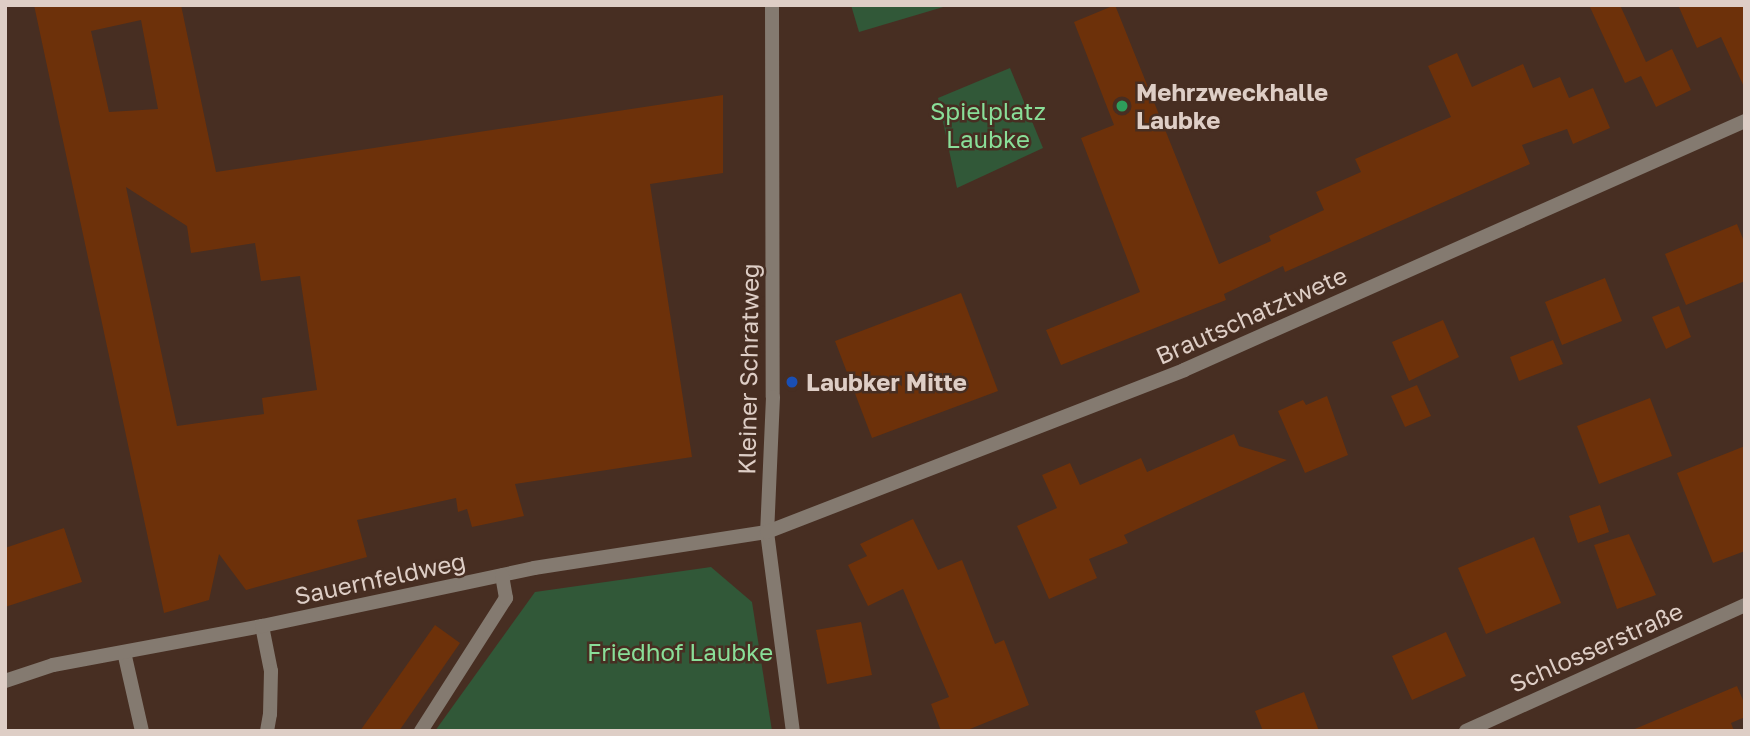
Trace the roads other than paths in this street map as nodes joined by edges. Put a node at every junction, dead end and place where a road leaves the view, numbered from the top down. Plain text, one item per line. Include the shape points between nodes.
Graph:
1 (772, 5) edge
2 (1745, 121) edge
3 (767, 532) junction
4 (502, 575) junction
5 (1745, 605) edge
6 (262, 626) junction
7 (124, 652) junction
8 (5, 681) edge
9 (142, 731) edge
10 (267, 731) edge
11 (421, 731) edge
12 (793, 731) edge
13 (1466, 731) edge

1 - 3 street, Kleiner Schratweg via 773,397
2 - 3 street, Brautschatztwete via 1184,370
3 - 4 street, Sauernfeldweg
3 - 12 street, Kleiner Schratweg
4 - 6 street, Sauernfeldweg
4 - 11 street via 506,598
5 - 13 street, Schlosserstraße
6 - 7 street, Sauernfeldweg
6 - 10 street via 271,671
7 - 8 street, Sauernfeldweg via 53,665
7 - 9 street

